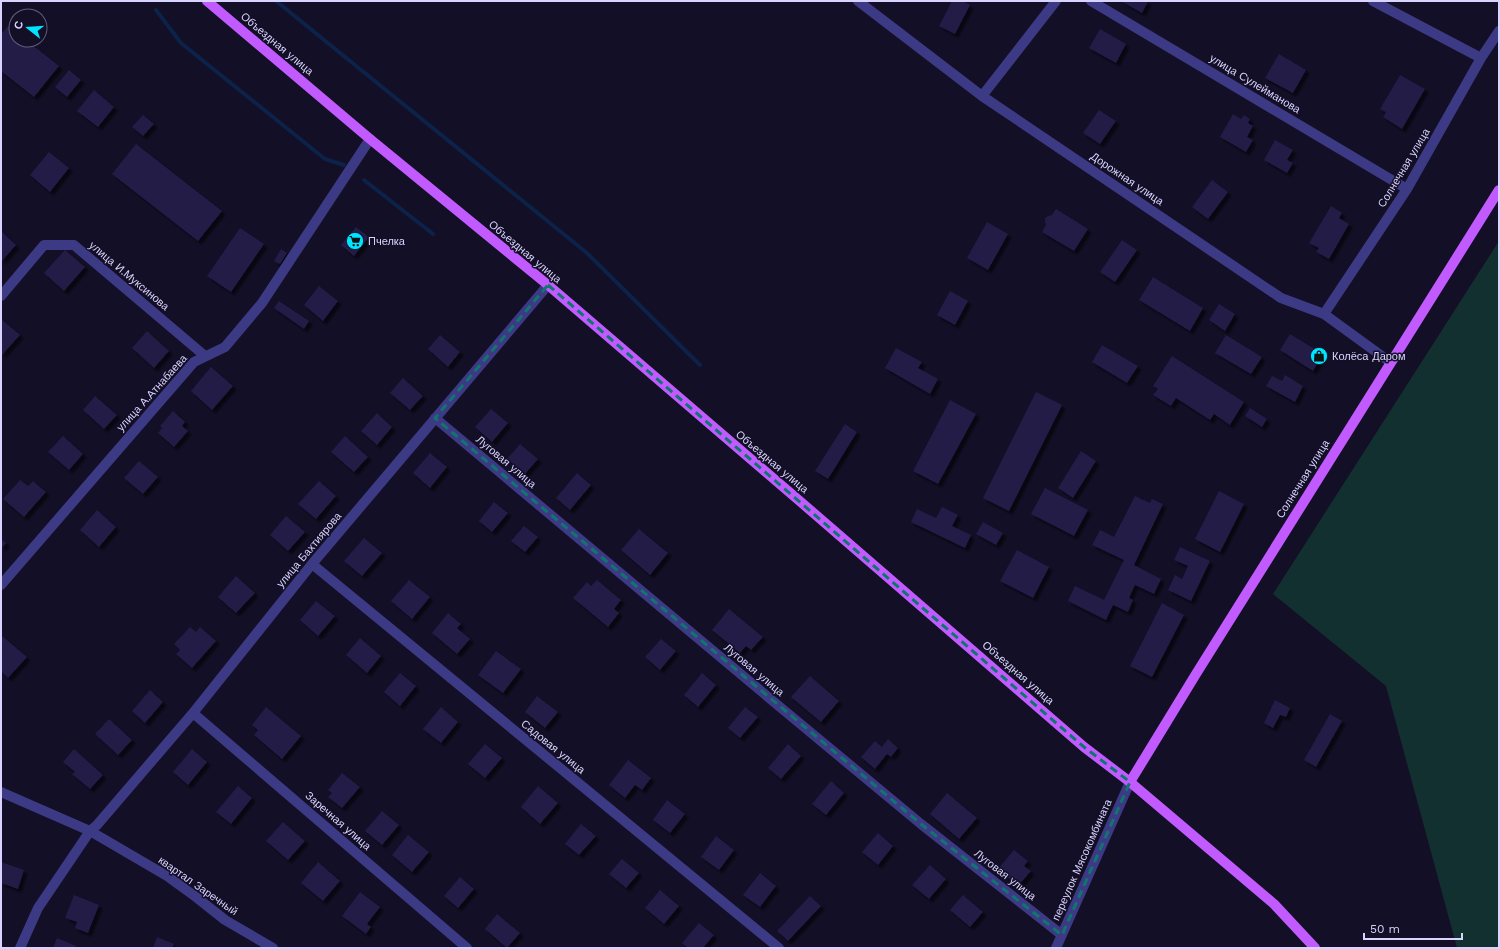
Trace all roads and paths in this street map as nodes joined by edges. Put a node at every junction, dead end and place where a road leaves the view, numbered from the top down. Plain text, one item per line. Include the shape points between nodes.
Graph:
1 (207, 1) edge
2 (858, 1) edge
3 (1056, 1) edge
4 (1091, 1) edge
5 (1373, 1) edge
6 (1499, 31) edge
7 (1482, 58) junction
8 (982, 96) junction
9 (370, 139) junction
10 (1407, 189) junction
11 (1499, 190) edge
12 (548, 286) junction
13 (1, 296) edge
14 (1324, 314) junction
15 (205, 356) junction
16 (1390, 362) junction
17 (436, 418) junction
18 (312, 564) junction
19 (1, 585) edge
20 (193, 713) junction
21 (1130, 782) junction
22 (1, 792) edge
23 (90, 831) junction
24 (1062, 935) junction
25 (20, 948) edge
26 (273, 948) edge
27 (467, 948) edge
28 (779, 948) edge
29 (1056, 948) edge
30 (1315, 948) edge

1 - 9 main road, Объездная улица
2 - 8 street, Дорожная улица
3 - 8 street
4 - 10 street, улица Сулейманова
5 - 7 street
6 - 7 street, Солнечная улица
7 - 10 street, Солнечная улица
8 - 14 street, Дорожная улица via 1281,298
9 - 12 main road, Объездная улица
9 - 15 street, улица А.Атнабаева via 262,302 225,347
10 - 14 street, Солнечная улица
11 - 16 main road, Солнечная улица
12 - 17 street, улица Бахтиярова
12 - 21 main road, Объездная улица via 1084,747
13 - 15 street, улица И.Муксинова via 44,245 74,245
14 - 16 street, Дорожная улица
15 - 19 street, улица А.Атнабаева via 194,362
16 - 21 main road, Солнечная улица
17 - 18 street, улица Бахтиярова
17 - 24 street, Луговая улица via 816,738
18 - 20 street, улица Бахтиярова
18 - 28 street, Садовая улица
20 - 23 street, улица Бахтиярова
20 - 27 street, Заречная улица
21 - 24 street, переулок Мясокомбината
21 - 30 main road, Объездная улица via 1274,904
22 - 23 street, квартал Заречный
23 - 25 street via 38,908
23 - 26 street, квартал Заречный via 166,876 225,920
24 - 29 street, переулок Мясокомбината

